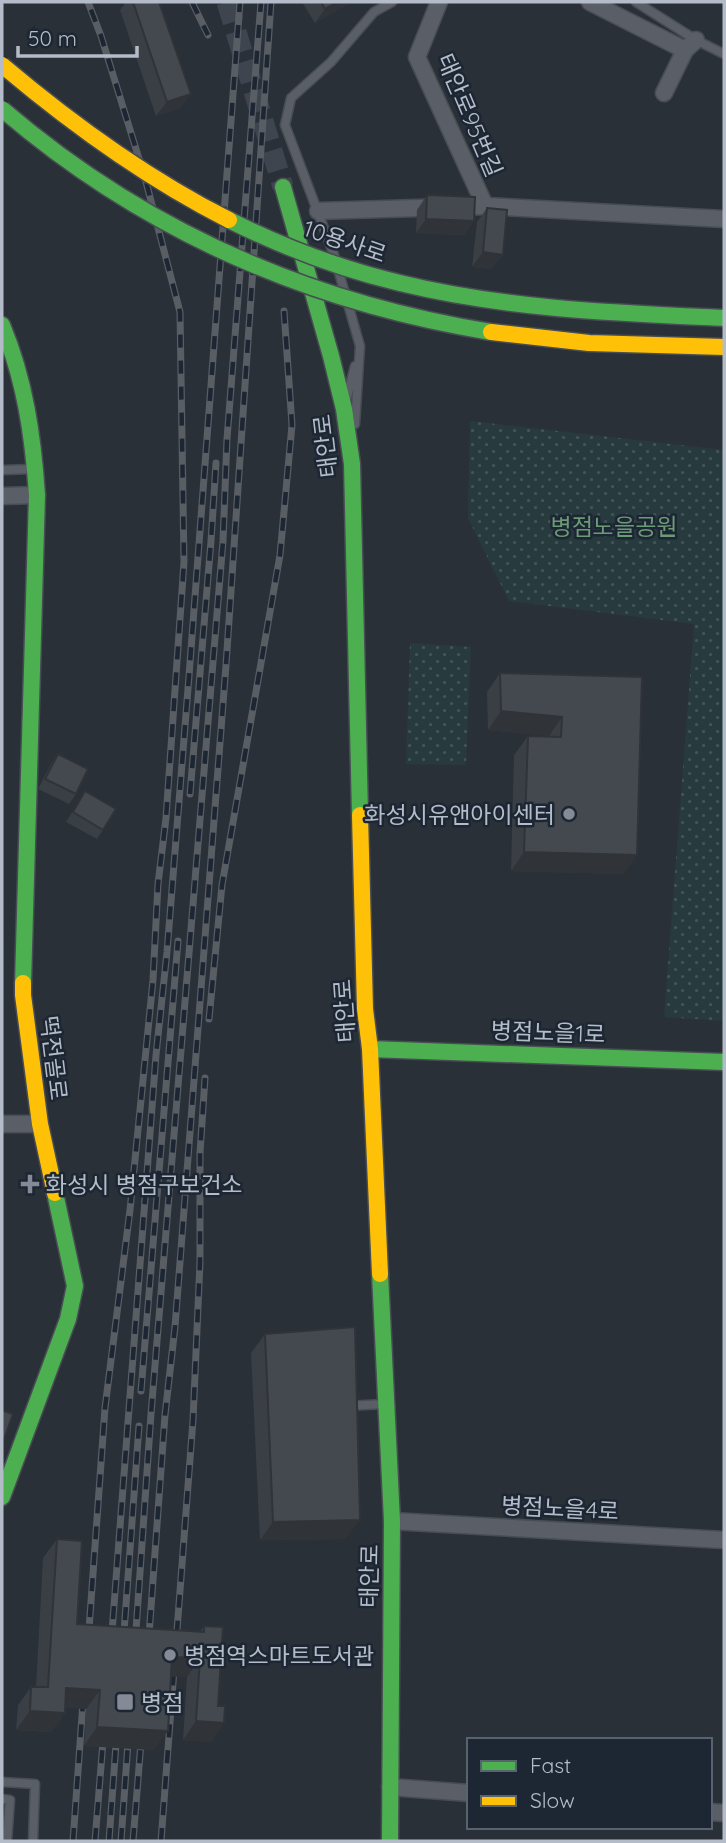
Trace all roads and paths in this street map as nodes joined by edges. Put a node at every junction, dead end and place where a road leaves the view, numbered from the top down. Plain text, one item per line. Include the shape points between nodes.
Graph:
1 (392, 2) edge
2 (439, 2) edge
3 (590, 2) edge
4 (636, 2) edge
5 (690, 45) junction
6 (724, 54) edge
7 (2, 65) edge
8 (664, 93) dead end
9 (2, 110) edge
10 (283, 187) tunnel mouth
11 (485, 206) junction
12 (318, 211) junction
13 (724, 219) edge
14 (724, 318) edge
15 (2, 325) edge
16 (360, 346) junction
17 (724, 348) edge
18 (344, 409) junction
19 (352, 464) junction
20 (36, 469) junction
21 (2, 470) edge
22 (37, 495) junction
23 (2, 496) edge
24 (370, 1049) junction
25 (724, 1062) edge
26 (40, 1124) junction
27 (2, 1125) edge
28 (386, 1404) junction
29 (343, 1406) edge
30 (2, 1497) edge
31 (392, 1521) junction
32 (724, 1541) edge
33 (2, 1782) edge
34 (390, 1787) junction
35 (467, 1793) edge
36 (2, 1799) edge
37 (7, 1841) edge
38 (33, 1841) edge
39 (390, 1841) edge

1 - 12 lane via 374,12 331,62 291,98 285,125
2 - 11 street, 태안로95번길 via 417,57
3 - 5 street
4 - 5 lane
5 - 6 lane
5 - 8 street
7 - 14 street, 10용사로, bridge via 105,146 184,196 250,230 352,269 440,293 501,302
9 - 17 street, bridge via 129,202 213,248 303,286 399,314 496,333 607,344
10 - 18 street, 태안로
11 - 12 street
11 - 13 street
12 - 16 lane
15 - 20 street, 떡전골로 via 31,420
16 - 18 lane
16 - 19 lane
18 - 19 street, 태안로
19 - 24 street, 태안로 via 365,1009
20 - 21 lane
20 - 22 street, 떡전골로
22 - 23 street
22 - 26 street, 떡전골로 via 23,995
24 - 25 street, 병점노을1로
24 - 28 street, 태안로
26 - 27 street, 떡전골로
26 - 30 street, 떡전골로 via 75,1286 68,1320
28 - 29 lane
28 - 31 street, 태안로
31 - 32 street, 병점노을4로
31 - 34 street, 태안로
33 - 38 lane via 36,1784
34 - 35 street
34 - 39 street, 태안로
36 - 37 lane via 10,1800

